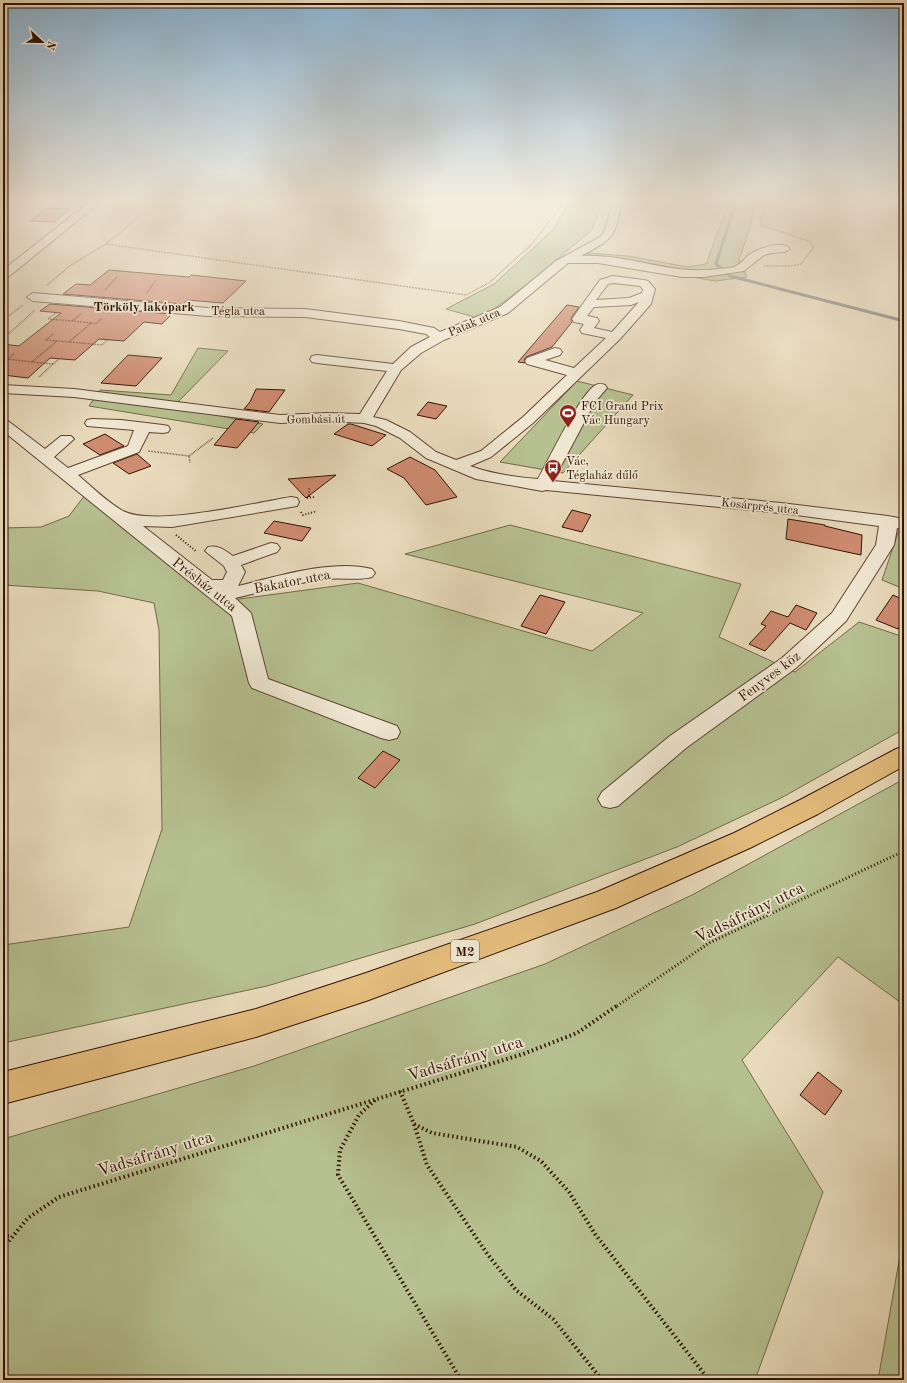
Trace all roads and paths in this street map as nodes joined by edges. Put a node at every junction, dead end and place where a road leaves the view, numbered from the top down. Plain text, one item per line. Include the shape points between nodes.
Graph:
1 (560, 263) edge
2 (73, 264) edge
3 (244, 264) edge
4 (510, 264) edge
5 (620, 264) edge
6 (745, 264) edge
7 (8, 269) edge
8 (3, 276) edge
9 (648, 295) junction
10 (33, 297) junction
11 (49, 298) junction
12 (95, 302) junction
13 (590, 304) junction
14 (57, 313) dead end
15 (102, 318) dead end
16 (3, 320) edge
17 (72, 322) junction
18 (91, 323) junction
19 (53, 334) dead end
20 (615, 336) junction
21 (439, 337) junction
22 (3, 339) edge
23 (108, 339) dead end
24 (57, 341) junction
25 (69, 342) junction
26 (555, 352) dead end
27 (14, 354) dead end
28 (59, 358) dead end
29 (317, 359) dead end
30 (32, 362) junction
31 (53, 364) junction
32 (396, 368) junction
33 (577, 373) junction
34 (39, 378) dead end
35 (600, 388) dead end
36 (3, 389) edge
37 (364, 418) junction
38 (92, 423) dead end
39 (3, 424) edge
40 (144, 427) junction
41 (163, 429) dead end
42 (213, 438) dead end
43 (66, 439) dead end
44 (134, 449) junction
45 (189, 456) junction
46 (45, 457) junction
47 (190, 463) dead end
48 (456, 466) junction
49 (66, 474) junction
50 (542, 486) junction
51 (309, 488) dead end
52 (616, 492) joint
53 (309, 498) dead end
54 (291, 502) dead end
55 (117, 514) junction
56 (896, 522) edge
57 (271, 548) dead end
58 (214, 551) dead end
59 (231, 563) junction
60 (366, 573) dead end
61 (214, 591) junction
62 (389, 732) dead end
63 (904, 755) edge
64 (610, 799) dead end
65 (904, 851) edge
66 (3, 1088) edge
67 (400, 1091) junction
68 (377, 1099) junction
69 (414, 1124) junction
70 (3, 1236) edge
71 (12, 1236) junction
72 (3, 1248) edge
73 (461, 1380) edge
74 (602, 1380) edge
75 (709, 1380) edge

1 - 21 street, Patak utca via 504,310
2 - 10 path
3 - 4 path via 466,295 490,282
5 - 6 street via 704,275 740,269
7 - 8 street
9 - 13 street via 631,301
9 - 13 street via 649,289 644,283 613,279 604,282 590,300
9 - 20 street via 647,301
10 - 11 street, Tégla utca
10 - 16 path
11 - 12 street, Tégla utca
11 - 22 path
12 - 17 path
12 - 21 street, Tégla utca via 208,312 313,313 399,325 430,331
13 - 20 street via 578,319 593,321 586,330
14 - 17 path via 48,319
15 - 18 path via 96,324
17 - 18 path
18 - 25 path
19 - 24 path via 46,340
20 - 33 street
21 - 32 street, Patak utca via 416,350
23 - 25 path via 102,345
24 - 25 path
24 - 30 path
26 - 33 street via 532,361
27 - 30 path via 7,359
28 - 31 path
29 - 32 street
30 - 31 path
31 - 34 path
32 - 37 street, Patak utca
33 - 48 street via 528,420 486,454
35 - 50 street via 589,400
36 - 37 street, Gombási út via 74,393 280,419 326,416
37 - 48 street, Gombási út via 381,423 404,435 431,455
38 - 40 street
39 - 46 street, Présház utca
40 - 41 street
40 - 44 street
42 - 45 path
43 - 46 street
44 - 45 path
44 - 49 street
45 - 47 path
46 - 49 street, Présház utca
48 - 50 street, Gombási út via 482,476
49 - 55 street, Présház utca
50 - 52 street, Gombási út
51 - 53 path
52 - 56 street, Kosárprés utca
54 - 55 street via 160,522
55 - 61 street, Présház utca
56 - 64 street, Fenyves köz via 888,534 885,545 839,617 789,663 678,742
57 - 59 street
58 - 59 street
59 - 61 street via 236,572 229,586
60 - 61 street, Bakator utca via 322,573
61 - 62 street, Présház utca via 241,613 259,683
63 - 66 highway, M2 via 810,807 743,840 606,900 534,927 256,1023
65 - 67 path, Vadsáfrány utca via 709,943 577,1033 523,1054
67 - 68 path, Vadsáfrány utca
67 - 69 path
68 - 71 path, Vadsáfrány utca via 59,1197 28,1218
68 - 73 path via 359,1115 340,1150 338,1175
69 - 74 path via 427,1165 488,1255 516,1290 553,1319
69 - 75 path via 432,1133 517,1147 541,1161 569,1192 595,1234
70 - 71 path
71 - 72 path, Vadsáfrány utca

